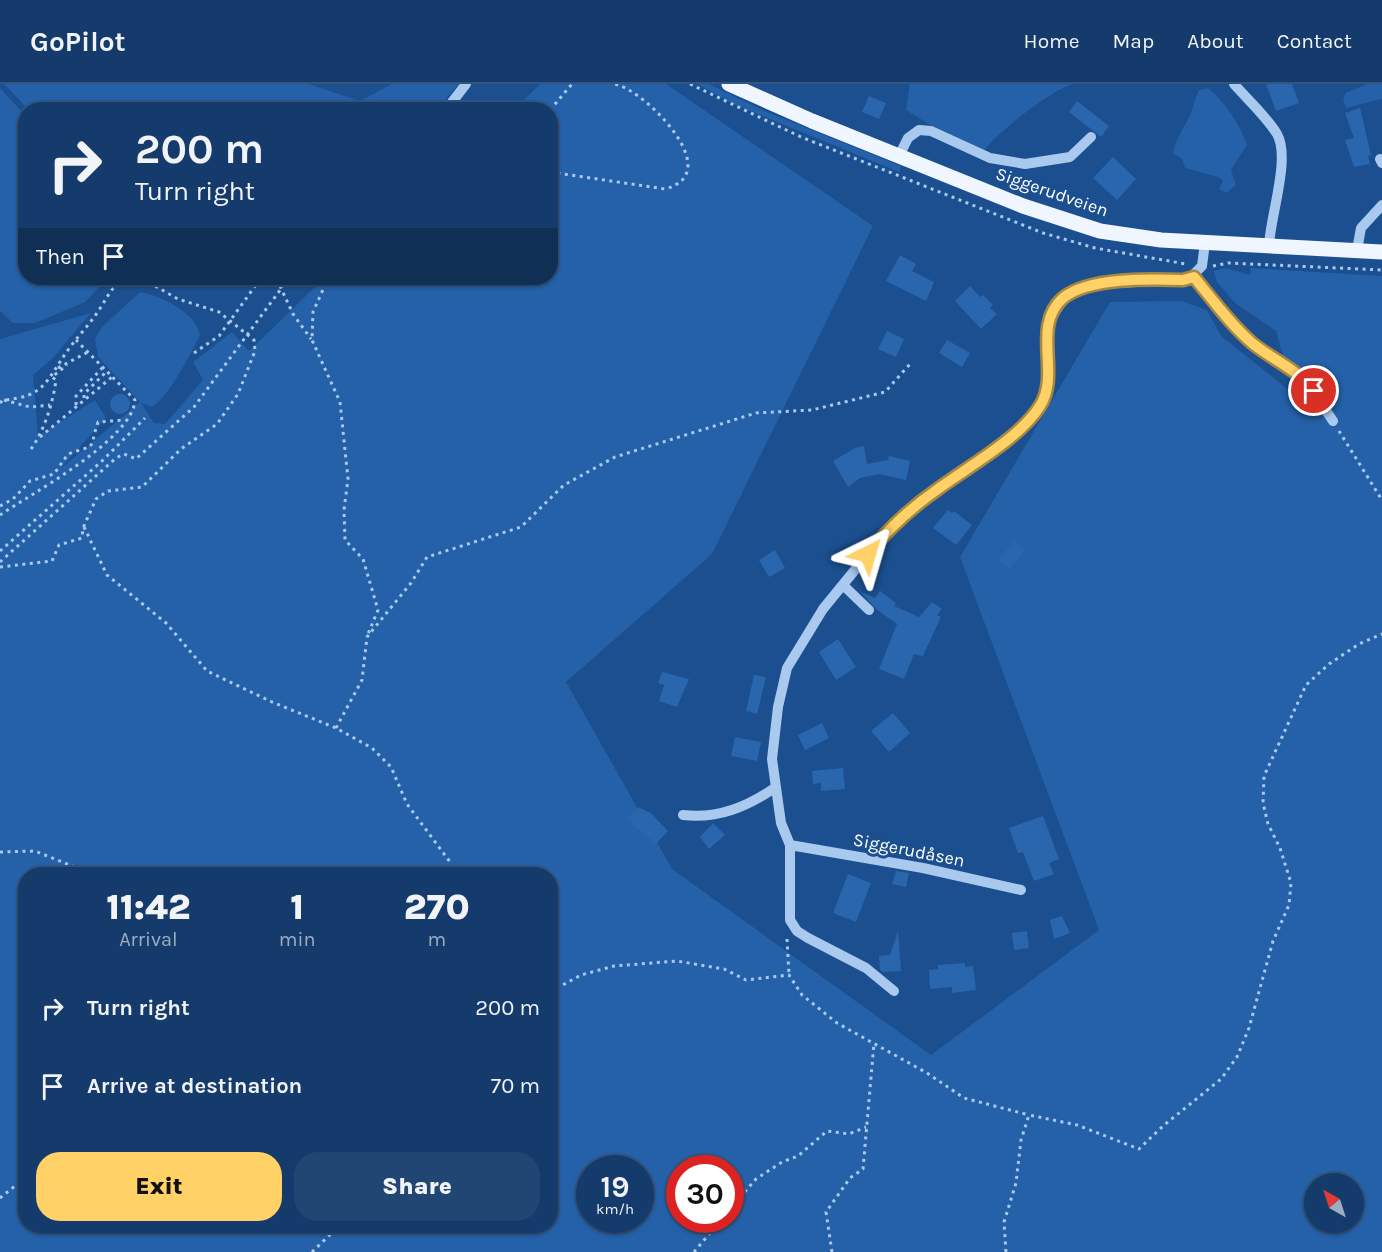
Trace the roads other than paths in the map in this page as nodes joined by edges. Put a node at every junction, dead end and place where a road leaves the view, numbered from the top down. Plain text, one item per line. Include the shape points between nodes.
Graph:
1 (466, 84) edge
2 (729, 84) edge
3 (1234, 84) edge
4 (452, 102) edge
5 (1091, 137) dead end
6 (899, 156) junction
7 (1382, 204) edge
8 (1205, 243) junction
9 (1269, 246) junction
10 (1357, 250) junction
11 (1382, 252) edge
12 (1194, 277) junction
13 (1334, 421) road end
14 (843, 586) junction
15 (869, 610) dead end
16 (776, 787) junction
17 (683, 815) dead end
18 (790, 845) junction
19 (1021, 890) dead end
20 (894, 991) dead end

1 - 4 street
2 - 6 main road, Siggerudveien
3 - 9 street via 1280,141 1280,172
5 - 6 street via 1070,157 1025,164 982,155 931,131 919,130 908,138
6 - 8 main road, Siggerudveien via 1083,226 1143,238
7 - 10 street via 1361,228
8 - 9 main road, Siggerudveien
8 - 12 street via 1202,266
9 - 10 main road, Siggerudveien
10 - 11 main road, Siggerudveien
12 - 13 street via 1242,334 1306,381
12 - 14 street via 1100,284 1064,298 1050,320 1048,385 1040,407 976,465 911,509 881,538
14 - 15 street
14 - 16 street via 822,609 787,668 772,759
16 - 17 street via 722,814
16 - 18 street via 781,823
18 - 19 street, Siggerudåsen
18 - 20 street via 790,920 797,931 866,968

